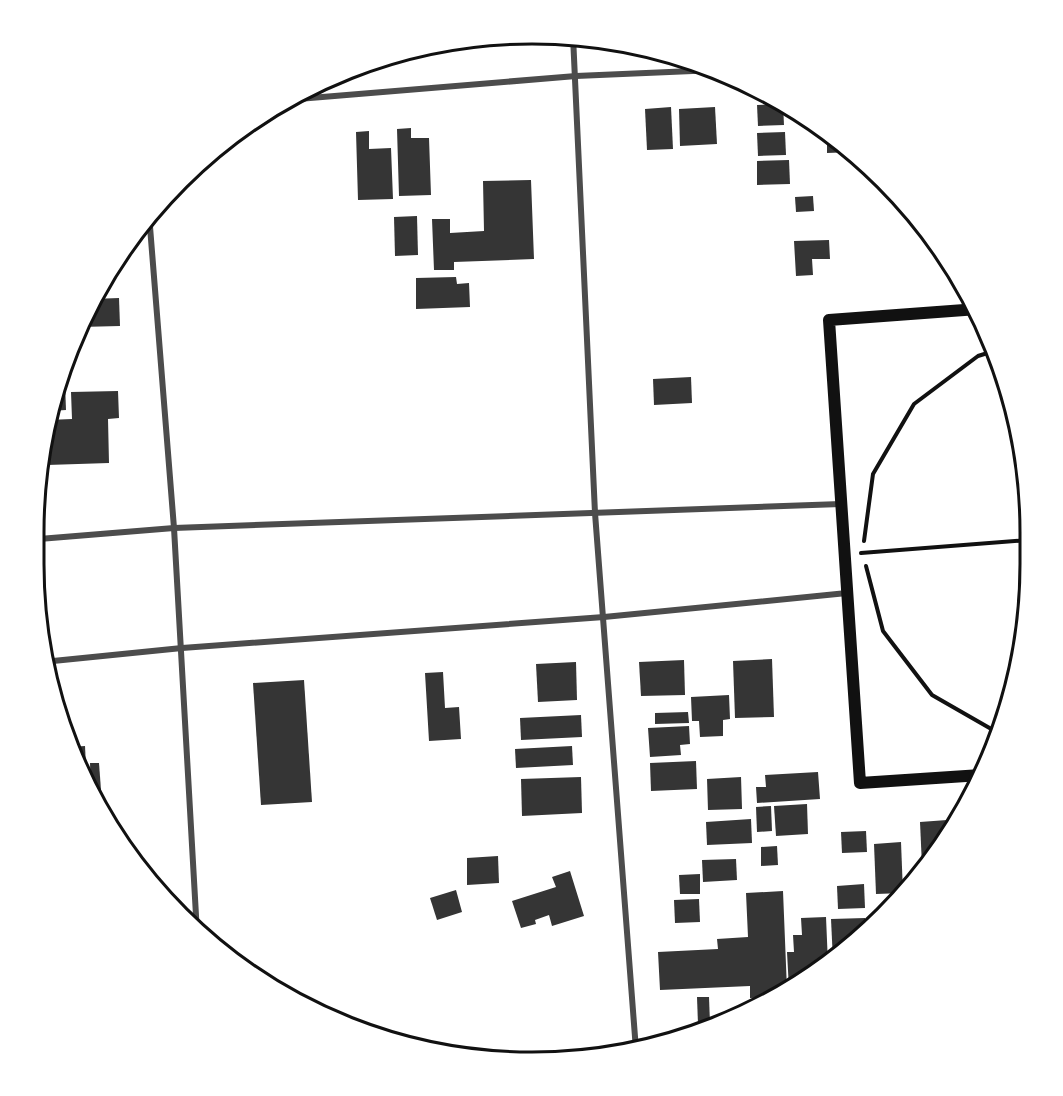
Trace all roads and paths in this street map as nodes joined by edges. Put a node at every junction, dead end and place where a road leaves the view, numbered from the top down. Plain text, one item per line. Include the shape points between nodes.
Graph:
1 (574, 46) edge
2 (693, 71) edge
3 (576, 76) junction
4 (308, 98) edge
5 (150, 227) edge
6 (966, 310) edge
7 (985, 354) edge
8 (841, 504) junction
9 (595, 513) junction
10 (174, 528) junction
11 (44, 539) edge
12 (1020, 541) edge
13 (862, 552) junction
14 (844, 554) junction
15 (847, 593) junction
16 (604, 617) junction
17 (182, 648) junction
18 (53, 661) edge
19 (991, 729) edge
20 (971, 776) edge
21 (196, 919) edge
22 (635, 1041) edge

1 - 3 street
2 - 3 street
3 - 4 street
3 - 9 street
5 - 10 street
6 - 8 main road via 829,320
7 - 13 path via 914,404 873,474
8 - 9 street
8 - 14 main road
9 - 10 street
9 - 16 street
10 - 11 street
10 - 17 street
12 - 13 path
13 - 14 path
13 - 19 path via 883,631 932,695
14 - 15 main road
15 - 16 street
15 - 20 main road via 860,783
16 - 17 street
16 - 22 street
17 - 18 street
17 - 21 street

